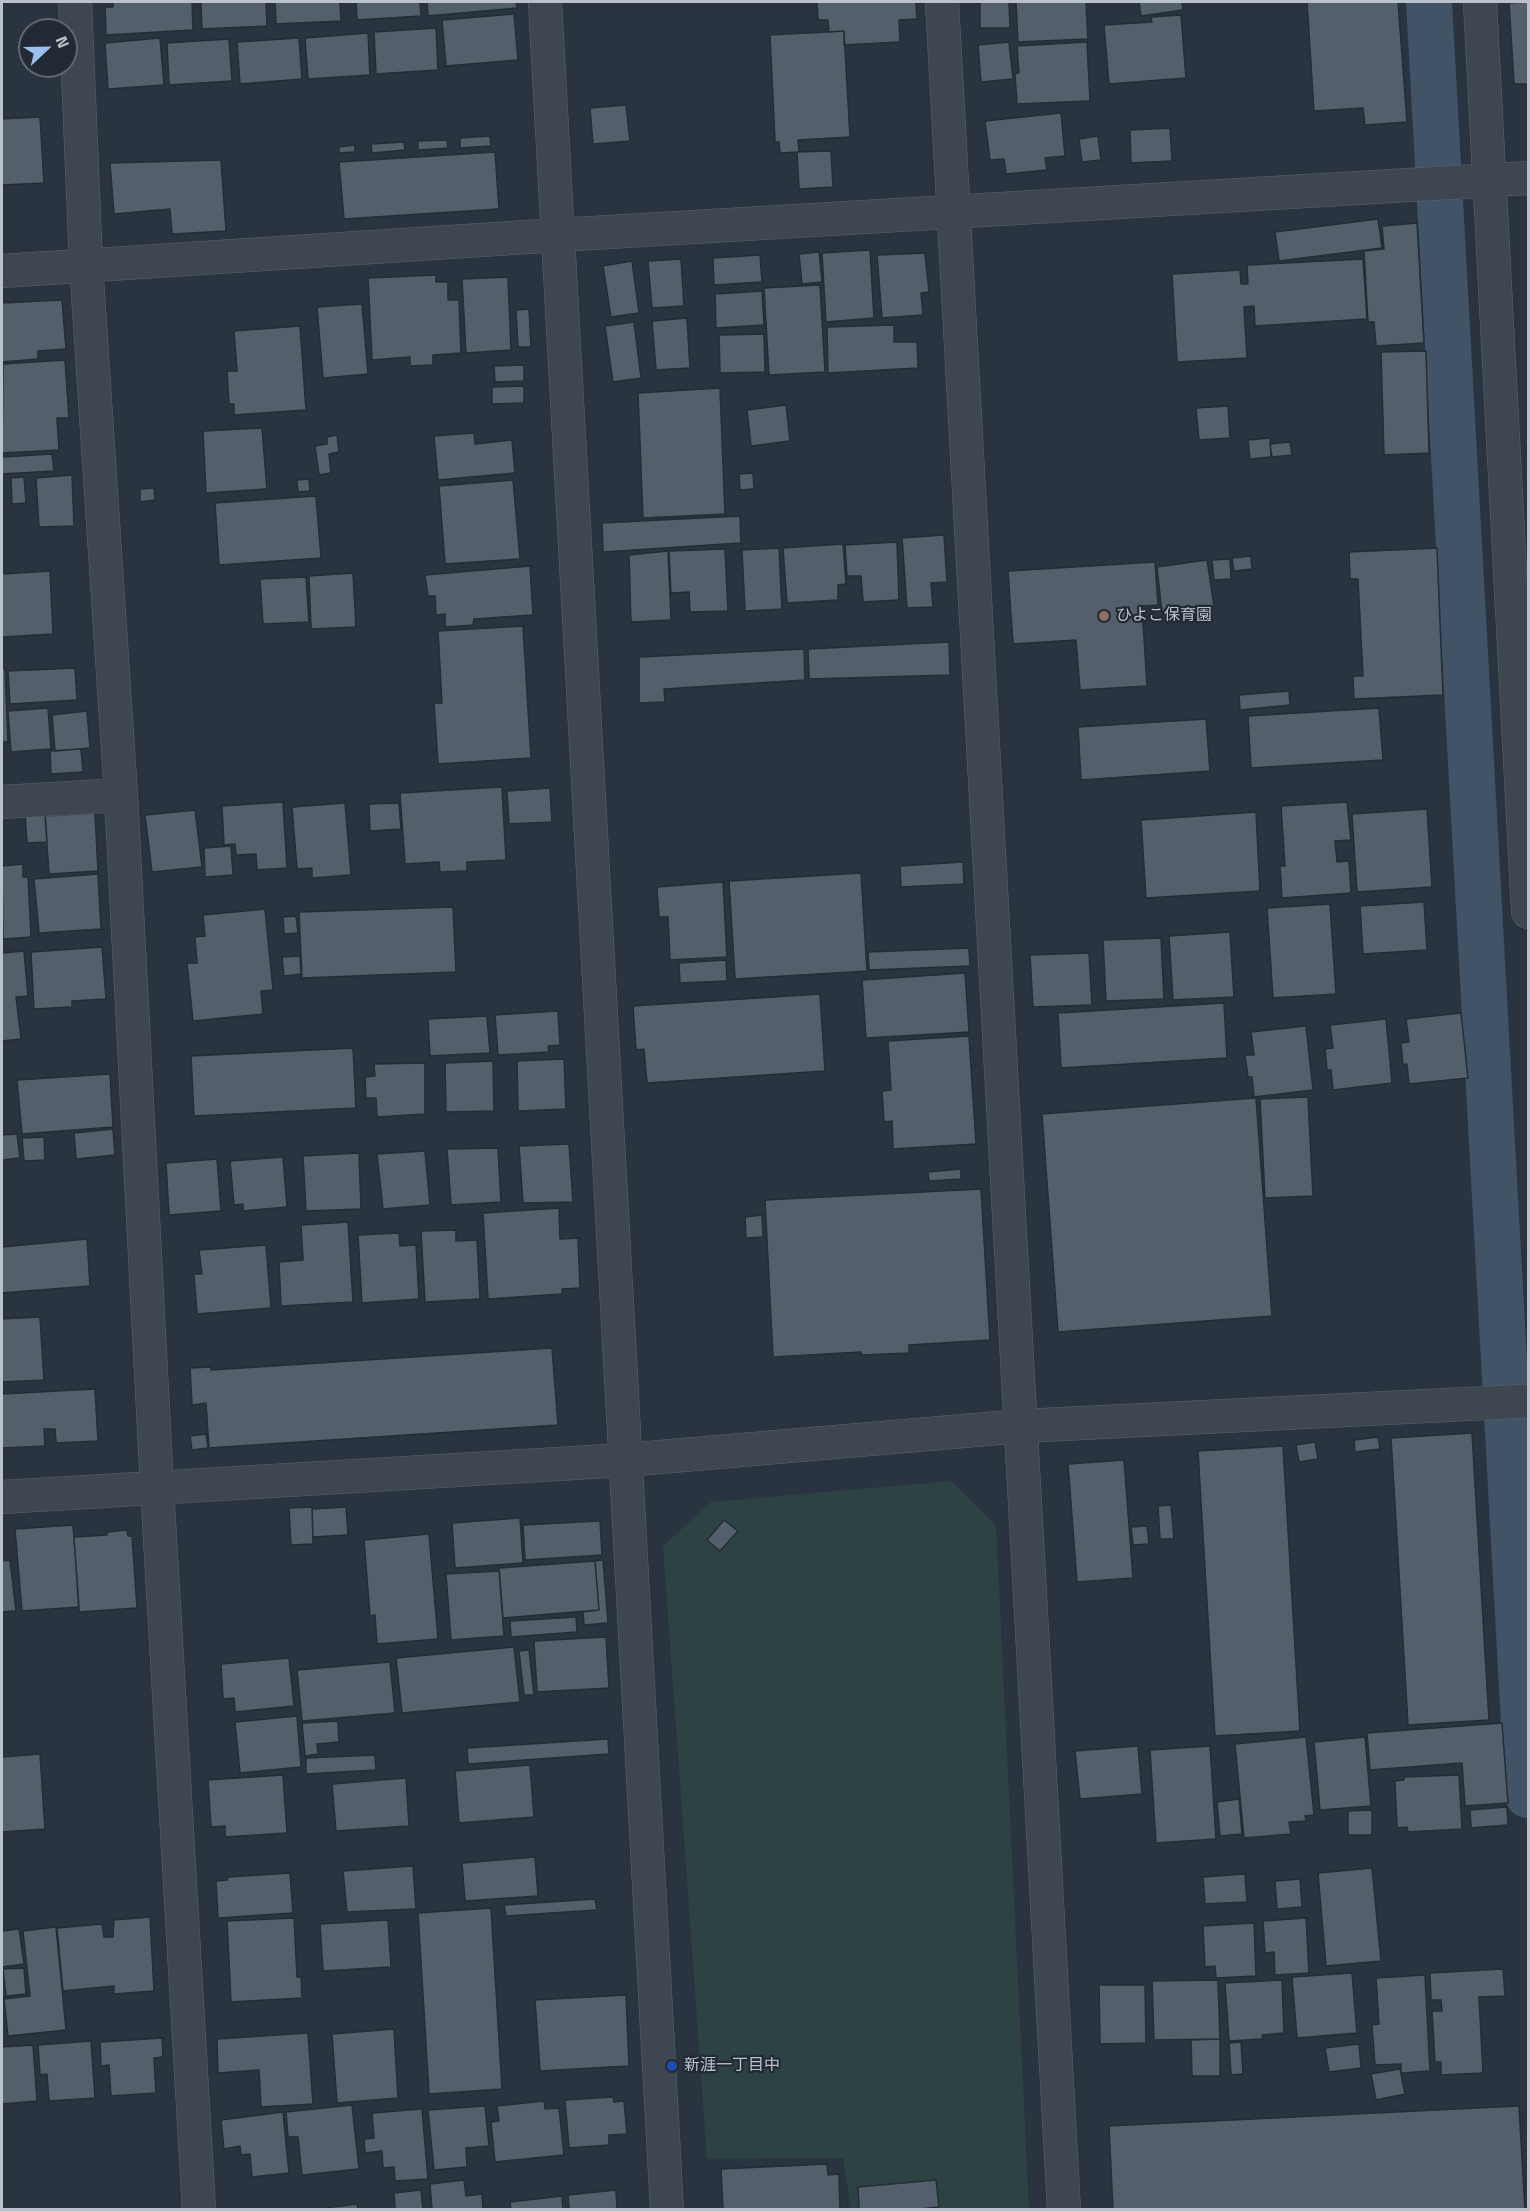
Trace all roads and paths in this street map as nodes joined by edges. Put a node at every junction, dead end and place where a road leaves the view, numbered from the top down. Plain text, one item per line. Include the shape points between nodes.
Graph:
1 (75, 2) edge
2 (545, 2) edge
3 (942, 2) edge
4 (1480, 2) edge
5 (1528, 178) edge
6 (1475, 182) junction
7 (953, 211) junction
8 (558, 235) junction
9 (86, 264) junction
10 (2, 272) edge
11 (121, 795) junction
12 (2, 802) edge
13 (1528, 912) edge
14 (1528, 1401) edge
15 (1022, 1426) junction
16 (625, 1460) junction
17 (157, 1487) junction
18 (2, 1497) edge
19 (199, 2210) edge
20 (667, 2210) edge
21 (1064, 2210) edge

1 - 9 street
2 - 8 street
3 - 7 street
4 - 6 street
5 - 6 street
6 - 7 street
6 - 13 street
7 - 8 street
7 - 15 street
8 - 9 street
8 - 16 street
9 - 10 street
9 - 11 street
11 - 12 street
11 - 17 street
14 - 15 street
15 - 16 street
15 - 21 street
16 - 17 street
16 - 20 street
17 - 18 street
17 - 19 street

